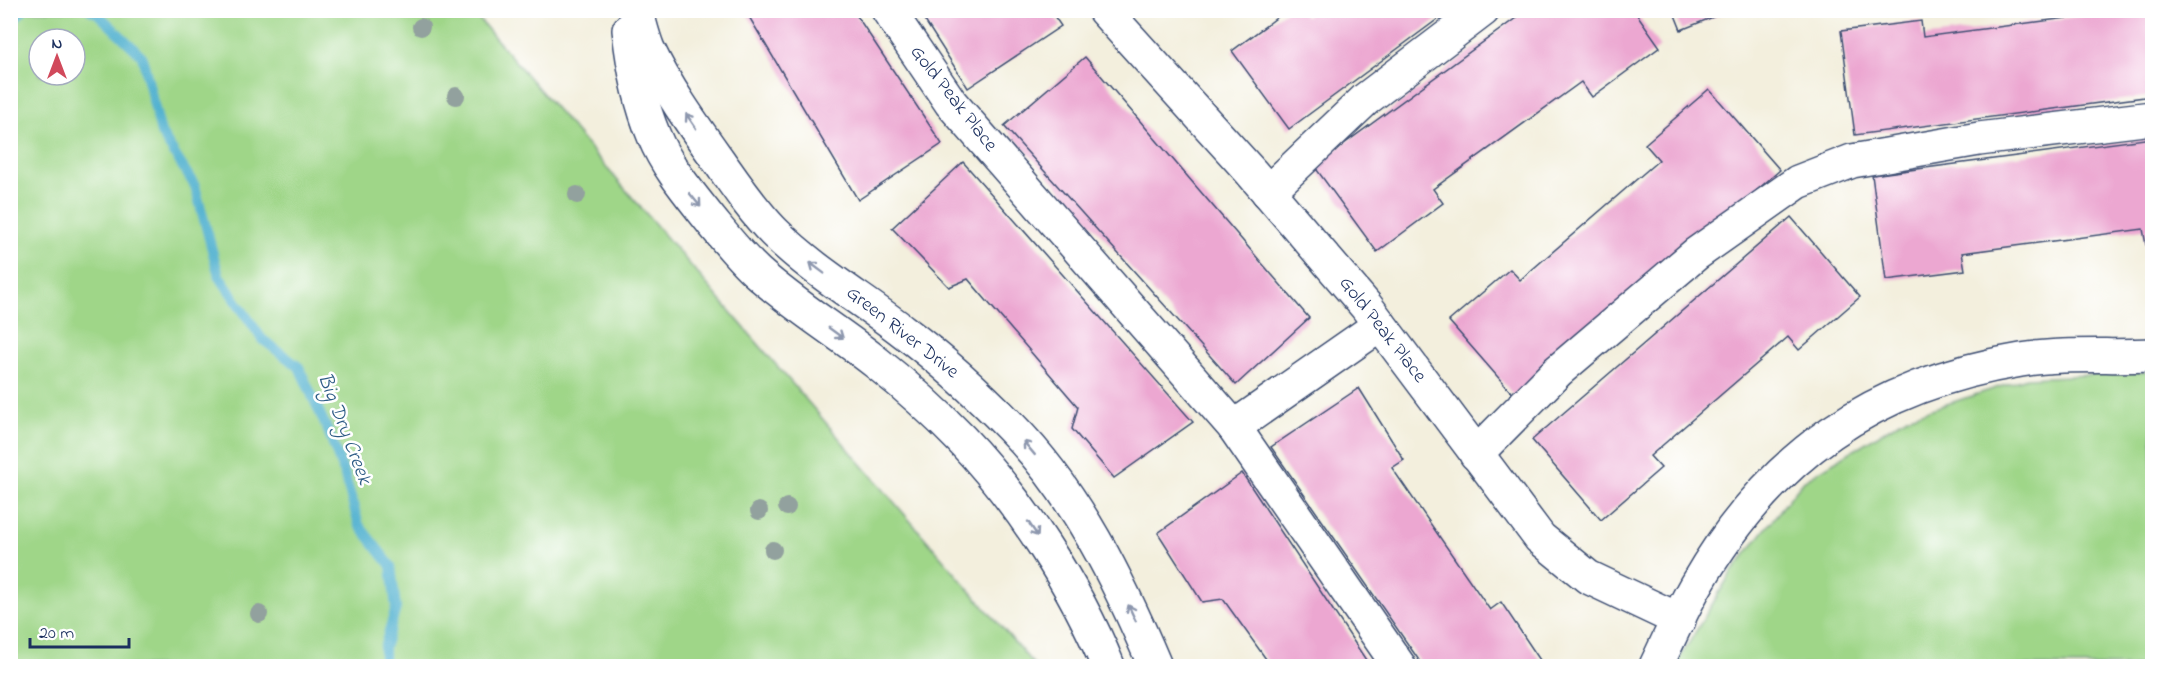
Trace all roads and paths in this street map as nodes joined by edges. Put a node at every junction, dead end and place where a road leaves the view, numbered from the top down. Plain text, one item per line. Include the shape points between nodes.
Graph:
1 (629, 10) edge
2 (636, 10) edge
3 (888, 10) edge
4 (1104, 10) edge
5 (1483, 10) edge
6 (2152, 118) edge
7 (1268, 192) junction
8 (1380, 325) junction
9 (2152, 355) edge
10 (1233, 427) junction
11 (1476, 454) junction
12 (1679, 620) junction
13 (1108, 666) edge
14 (1155, 666) edge
15 (1399, 666) edge
16 (1656, 666) edge

1 -> 13 street, Green River Drive via 640,97 654,137 683,186 757,272 877,363 960,439 1000,483 1076,599
14 -> 2 street, Green River Drive via 1106,559 1045,467 1013,429 943,362 773,231 735,184 666,82 647,47
3 - 10 street, Gold Peak Place via 951,103
4 - 7 street, Gold Peak Place
5 - 7 street via 1366,99
6 - 11 street via 1979,139 1852,161 1797,182 1696,254 1575,356
7 - 8 street, Gold Peak Place
8 - 10 street
8 - 11 street, Gold Peak Place
9 - 12 street via 2022,359 1933,381 1857,414 1792,463 1737,523
10 - 15 street, Gold Peak Place
11 - 12 street, Gold Peak Place via 1540,538 1588,577
12 - 16 street

